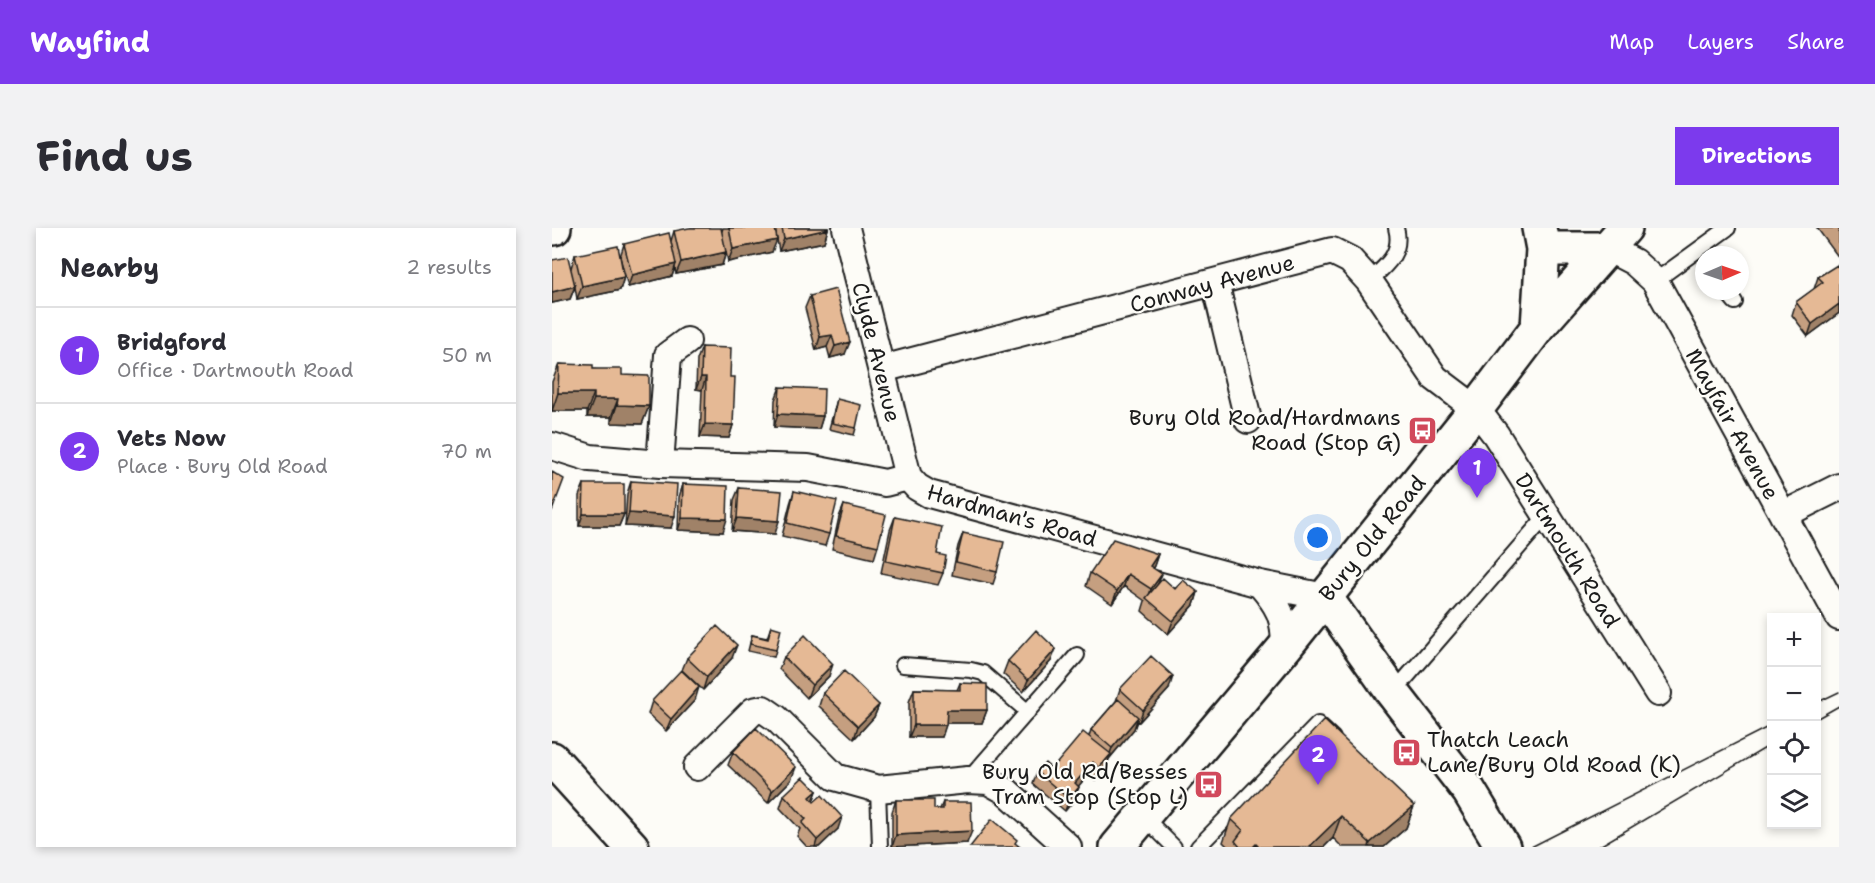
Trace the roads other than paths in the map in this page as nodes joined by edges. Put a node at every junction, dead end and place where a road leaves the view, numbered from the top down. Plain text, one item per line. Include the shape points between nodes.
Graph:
1 (846, 228) edge
2 (1396, 228) edge
3 (1728, 228) edge
4 (1541, 238) edge
5 (1617, 238) edge
6 (1710, 246) edge
7 (1695, 259) edge
8 (1369, 280) junction
9 (1655, 281) junction
10 (1215, 282) junction
11 (1538, 327) junction
12 (687, 341) dead end
13 (882, 369) junction
14 (1476, 409) junction
15 (1248, 420) dead end
16 (552, 446) edge
17 (660, 464) junction
18 (908, 477) junction
19 (1839, 487) edge
20 (1783, 515) junction
21 (1546, 516) junction
22 (1260, 584) junction
23 (1324, 597) junction
24 (1839, 617) edge
25 (1285, 647) junction
26 (1077, 655) dead end
27 (903, 665) dead end
28 (1394, 693) junction
29 (1658, 693) dead end
30 (1028, 712) junction
31 (1343, 748) edge
32 (552, 759) edge
33 (697, 767) dead end
34 (968, 780) junction
35 (878, 789) junction
36 (1143, 816) junction
37 (632, 847) edge
38 (880, 847) edge
39 (1068, 847) edge
40 (1117, 847) edge
41 (1174, 847) edge
42 (1198, 847) edge
43 (1503, 847) edge

1 - 13 street, Clyde Avenue
2 - 8 lane via 1397,249 1388,264
3 - 6 lane
4 - 5 main road
4 - 11 main road
5 - 9 street, Mayfair Avenue via 1634,262
5 - 11 main road, Bury Old Road
7 - 9 lane
8 - 10 street, Conway Avenue via 1350,260 1332,251
8 - 14 street, Conway Avenue via 1435,378
9 - 20 street, Mayfair Avenue
10 - 13 street, Conway Avenue
10 - 15 street
11 - 14 main road, Bury Old Road
12 - 17 street via 668,356
13 - 18 street, Clyde Avenue
14 - 21 street, Dartmouth Road
14 - 23 main road, Bury Old Road
16 - 17 street, Hardman's Road via 590,458
17 - 18 street, Hardman's Road via 808,468 885,483
18 - 22 street, Hardman's Road via 929,494
19 - 20 street
20 - 24 street, Mayfair Avenue
21 - 28 lane
21 - 29 street, Dartmouth Road
22 - 23 street, Hardman's Road
22 - 25 street via 1282,615
23 - 25 main road, Bury Old Road
23 - 28 main road
25 - 36 main road, Bury Old Road
26 - 30 lane
27 - 30 lane via 983,673
28 - 43 main road via 1470,791
30 - 34 lane
31 - 42 lane via 1318,724
32 - 37 main road
33 - 35 street via 753,711 763,709 835,777
34 - 35 street
34 - 39 street via 988,781 1006,791
35 - 38 lane
36 - 40 main road, Bury Old Road
36 - 41 lane

